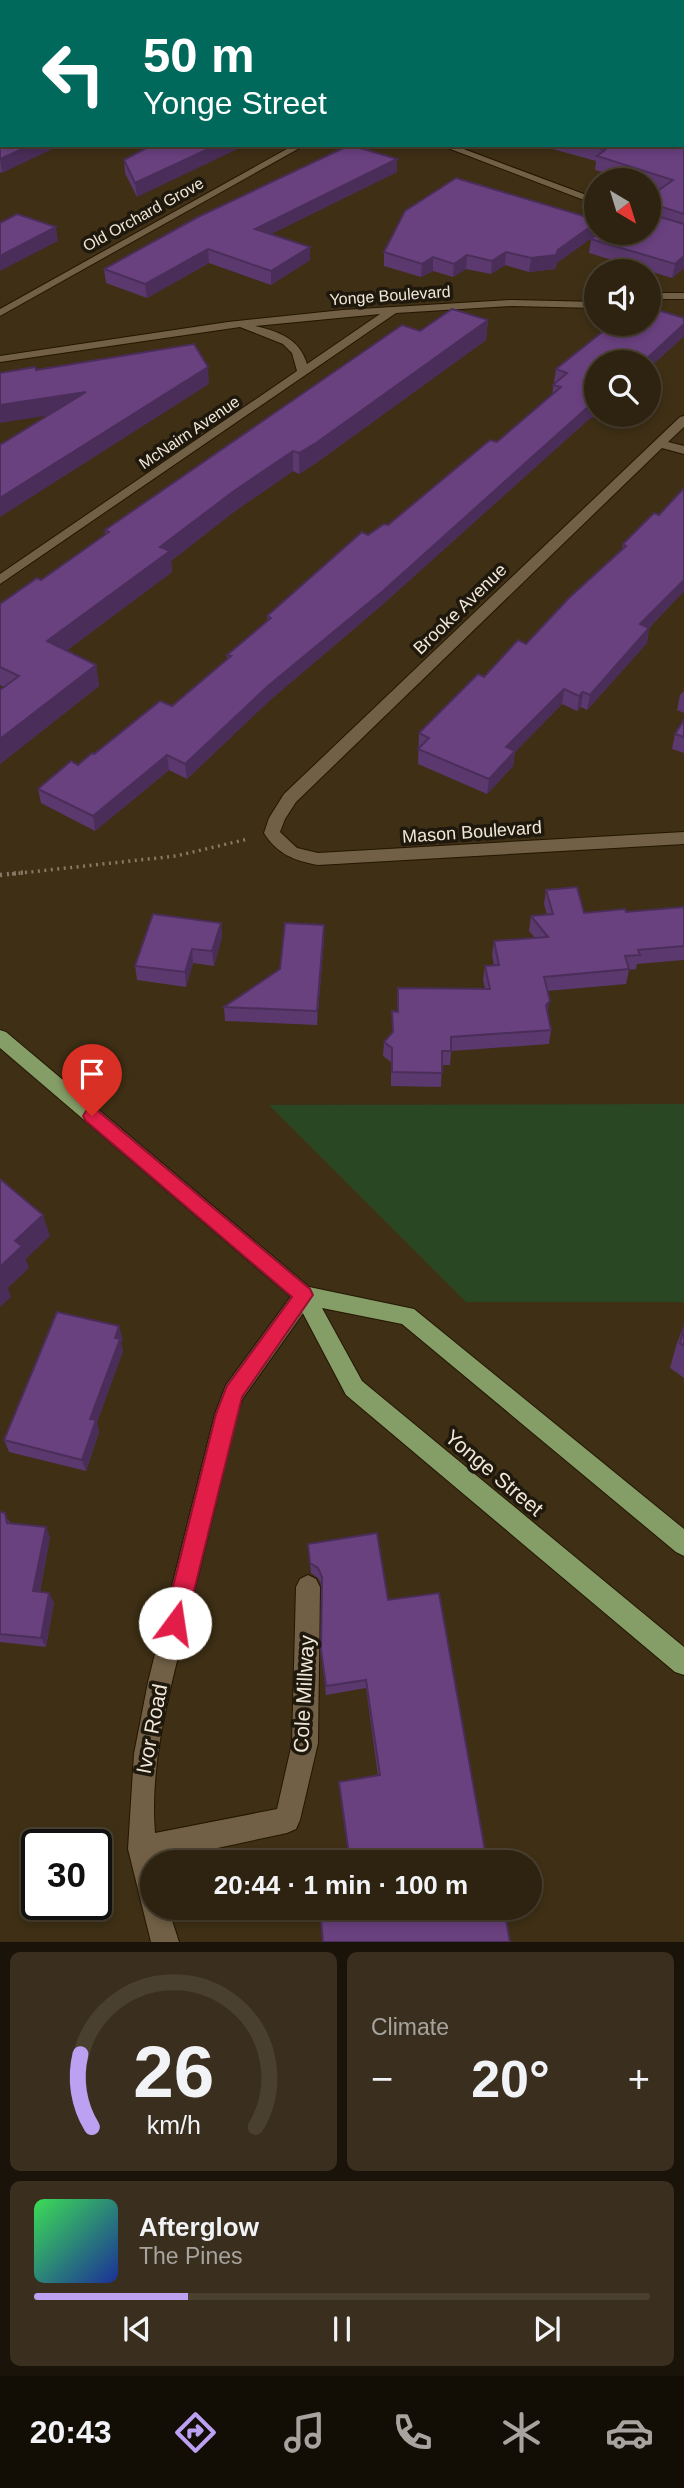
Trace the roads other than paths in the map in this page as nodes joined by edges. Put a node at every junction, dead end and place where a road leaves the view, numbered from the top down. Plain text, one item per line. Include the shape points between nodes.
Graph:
1 (297, 147) edge
2 (449, 147) edge
3 (584, 197) edge
4 (661, 296) edge
5 (684, 296) edge
6 (584, 299) edge
7 (554, 302) junction
8 (584, 304) edge
9 (661, 306) edge
10 (684, 306) edge
11 (394, 309) junction
12 (0, 313) edge
13 (228, 325) junction
14 (1, 352) edge
15 (303, 373) junction
16 (684, 420) edge
17 (660, 444) junction
18 (684, 450) edge
19 (0, 580) edge
20 (272, 833) joint
21 (684, 838) edge
22 (0, 1037) edge
23 (304, 1295) junction
24 (684, 1544) edge
25 (308, 1587) dead end
26 (684, 1663) edge
27 (141, 1849) joint
28 (159, 1920) edge
29 (165, 1942) edge

1 - 12 street, Old Orchard Grove
2 - 3 street
4 - 5 street
6 - 7 street, Yonge Boulevard
7 - 8 street, Yonge Boulevard
7 - 11 street, Yonge Boulevard
9 - 10 street
11 - 13 street, Yonge Boulevard
11 - 15 street, McNairn Avenue
13 - 14 street, Yonge Boulevard via 29,354
13 - 15 street, Yonge Boulevard via 281,339 297,352
15 - 19 street, McNairn Avenue
16 - 17 street, Brooke Avenue
17 - 18 street
17 - 20 street, Brooke Avenue via 290,798
20 - 21 street, Mason Boulevard via 290,852 318,859
22 - 23 main road, Yonge Street
23 - 24 main road, Yonge Street via 407,1316
23 - 26 main road, Yonge Street via 354,1388
23 - 27 street, Ivor Road via 234,1392 226,1414 156,1701 142,1784
25 - 27 street, Cole Millway via 305,1743 287,1819
28 - 29 street

